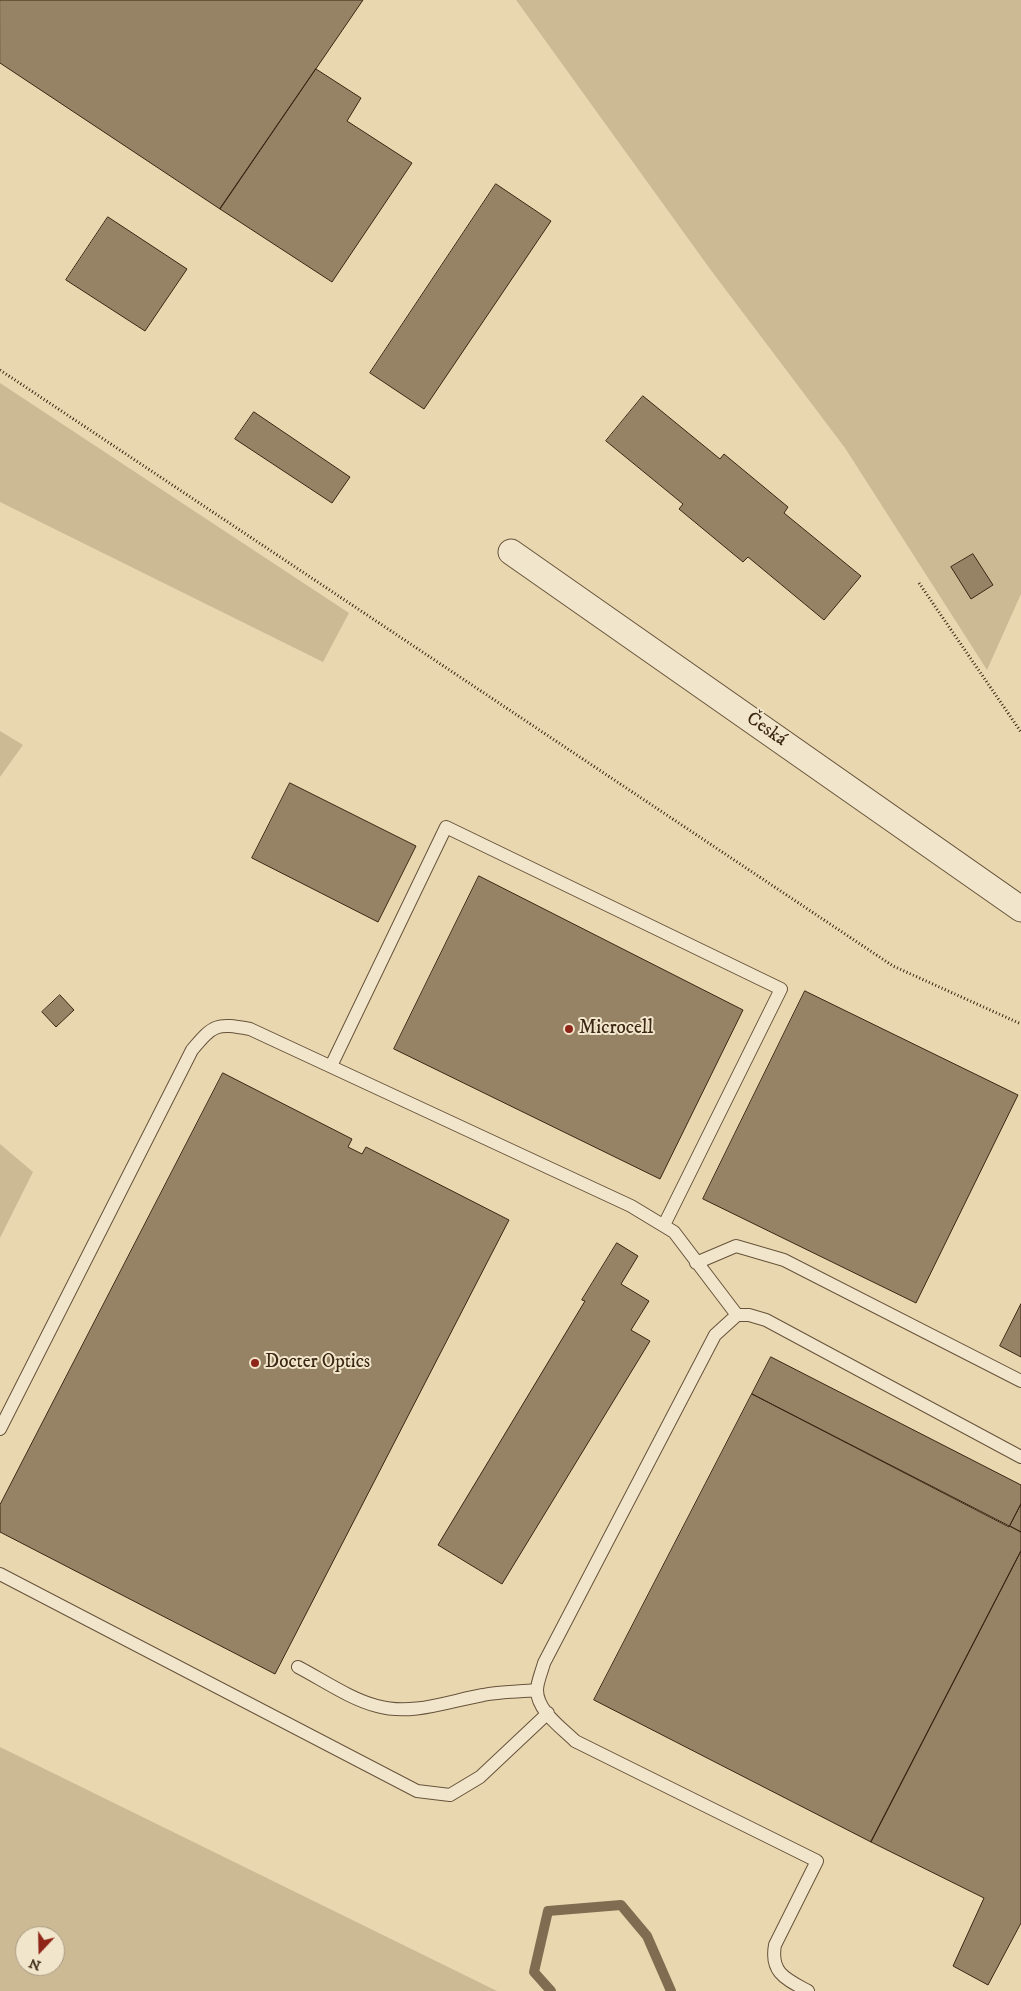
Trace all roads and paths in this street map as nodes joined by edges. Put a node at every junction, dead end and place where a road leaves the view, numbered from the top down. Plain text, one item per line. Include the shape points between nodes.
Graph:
1 (0, 370) edge
2 (511, 552) dead end
3 (919, 583) dead end
4 (1021, 732) edge
5 (1021, 909) edge
6 (1021, 1024) edge
7 (331, 1066) junction
8 (664, 1225) junction
9 (696, 1262) junction
10 (737, 1315) junction
11 (1021, 1381) edge
12 (0, 1429) edge
13 (1021, 1457) edge
14 (0, 1574) edge
15 (298, 1667) dead end
16 (537, 1690) junction
17 (548, 1713) junction
18 (808, 1991) edge

1 - 6 path via 893,966
2 - 5 street, Česká
3 - 4 path
7 - 8 lane via 631,1206
7 - 8 lane via 446,826 781,989
7 - 12 lane via 250,1029 225,1025 209,1030 192,1050
8 - 9 lane via 674,1232
9 - 10 lane
9 - 11 lane via 736,1246 784,1260
10 - 13 lane via 766,1320
10 - 16 lane via 714,1335 544,1663
14 - 17 lane via 417,1791 450,1795 480,1777
15 - 16 lane via 378,1707 402,1709 444,1704 484,1694
16 - 17 lane via 541,1705
17 - 18 lane via 576,1740 817,1861 775,1945 773,1958 779,1972

